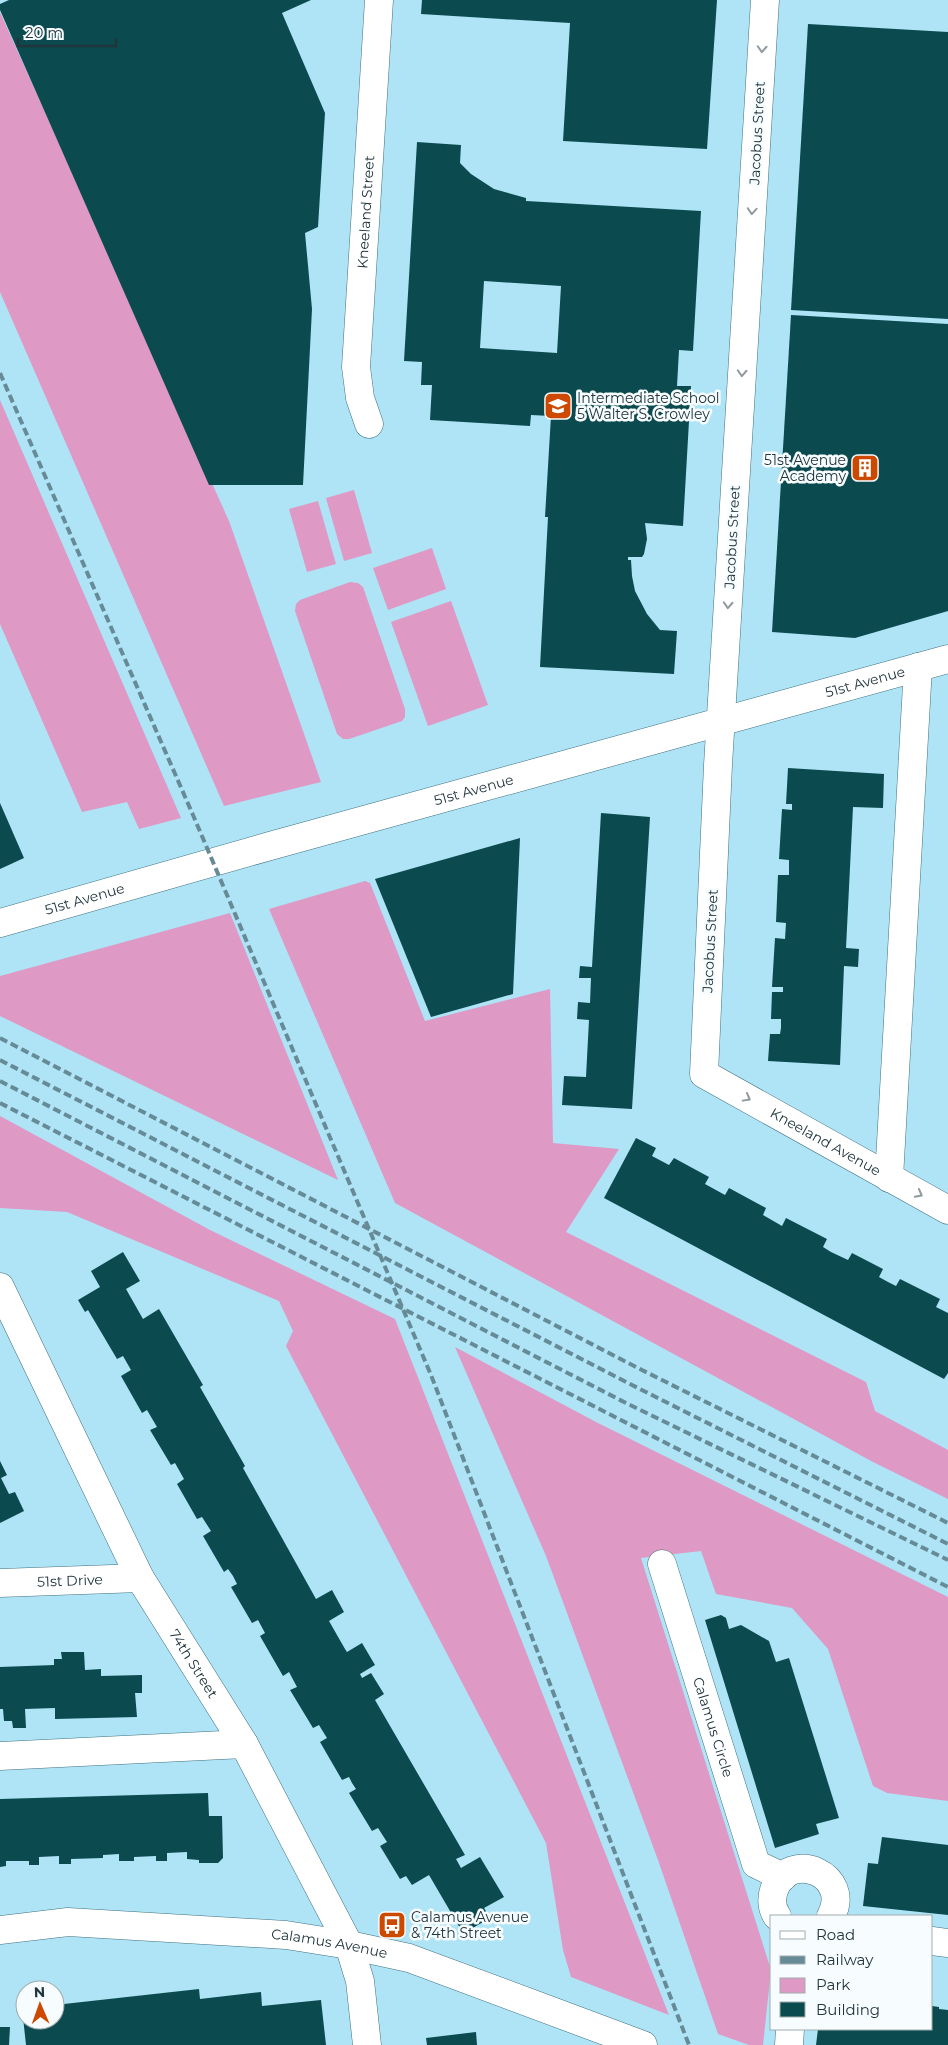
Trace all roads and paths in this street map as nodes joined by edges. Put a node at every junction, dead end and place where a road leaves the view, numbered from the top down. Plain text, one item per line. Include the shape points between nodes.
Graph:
1 (379, 0) edge
2 (765, 0) edge
3 (370, 424) dead end
4 (948, 659) edge
5 (918, 667) junction
6 (721, 721) junction
7 (0, 923) edge
8 (704, 1074) joint
9 (889, 1178) junction
10 (948, 1210) edge
11 (0, 1287) edge
12 (662, 1564) dead end
13 (140, 1578) junction
14 (0, 1582) edge
15 (244, 1744) junction
16 (0, 1756) edge
17 (783, 1877) junction
18 (778, 1915) edge
19 (831, 1915) edge
20 (0, 1930) edge
21 (933, 1941) edge
22 (948, 1943) edge
23 (349, 1945) junction
24 (790, 2030) edge
25 (367, 2045) edge
26 (643, 2045) edge
27 (789, 2045) edge

1 - 3 street, Kneeland Street via 356,368 360,398
2 -> 6 street, Jacobus Street
4 - 5 street, 51st Avenue
5 - 6 street, 51st Avenue
5 - 9 street
6 - 7 street, 51st Avenue
6 - 8 street, Jacobus Street
8 -> 9 street, Kneeland Avenue
9 -> 10 street, Kneeland Avenue
11 - 13 street, 74th Street
12 - 17 street, Calamus Circle via 756,1864
13 - 14 street, 51st Drive
13 - 15 street, 74th Street
15 - 16 street
15 - 23 street, 74th Street
17 - 18 street via 773,1894
17 - 19 street via 791,1871 810,1869 827,1878 835,1895
20 - 23 street, Calamus Avenue via 68,1922 286,1935
21 - 22 street
23 - 25 street, 74th Street via 360,1981
23 - 26 street, Calamus Avenue via 409,1958
24 - 27 street

